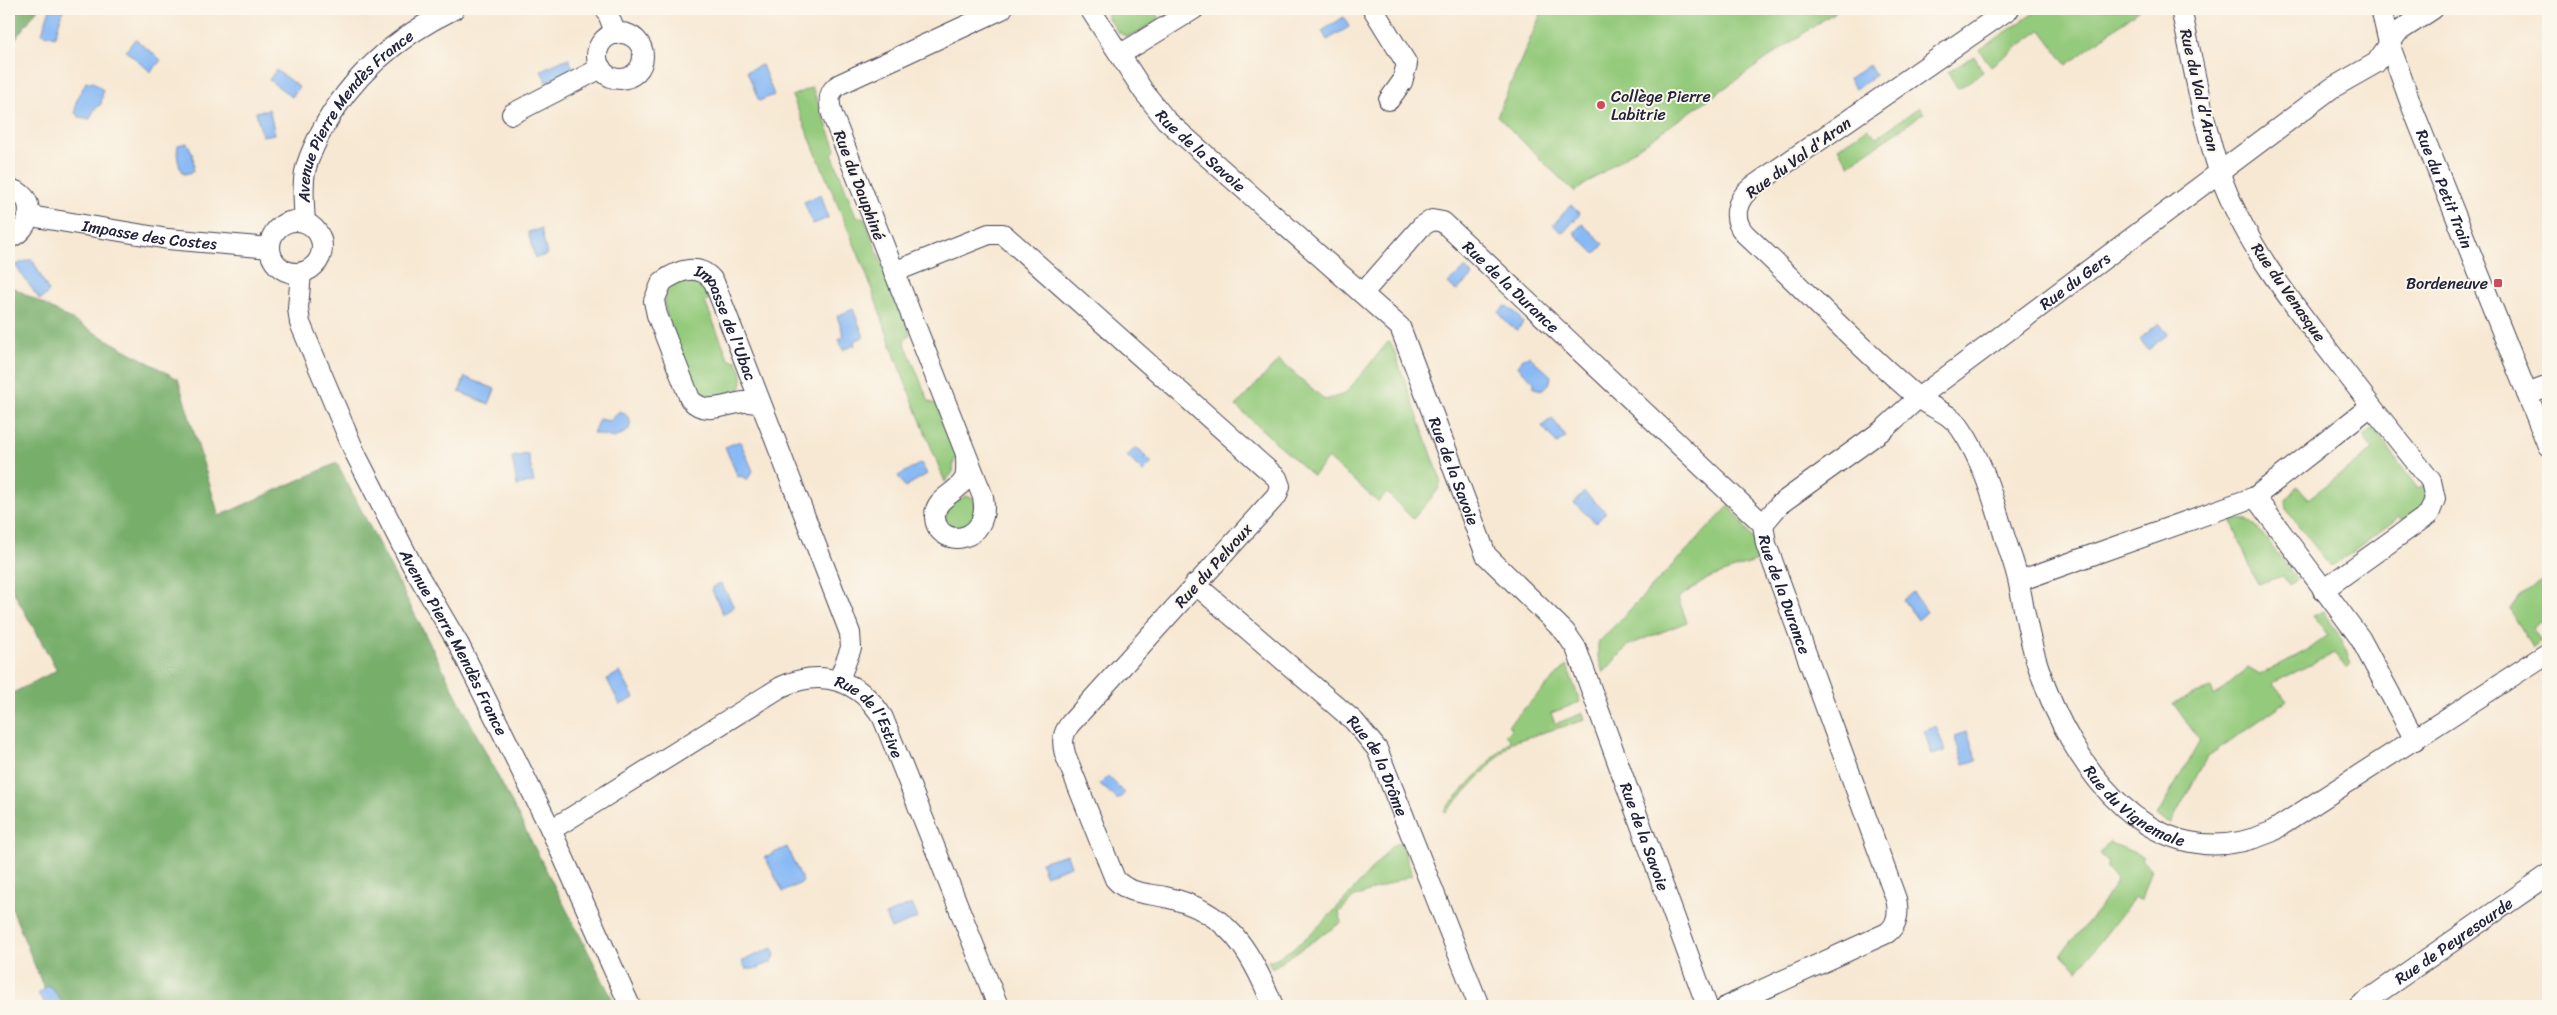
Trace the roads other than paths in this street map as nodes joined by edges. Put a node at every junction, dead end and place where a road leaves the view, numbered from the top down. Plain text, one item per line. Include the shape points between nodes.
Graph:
1 (454, 9) edge
2 (606, 9) edge
3 (1002, 9) edge
4 (1090, 9) edge
5 (1194, 9) edge
6 (1373, 9) edge
7 (2009, 9) edge
8 (2180, 9) edge
9 (2381, 9) edge
10 (2433, 9) edge
11 (616, 34) junction
12 (2389, 43) junction
13 (1121, 54) junction
14 (601, 68) junction
15 (1389, 100) dead end
16 (512, 114) dead end
17 (2219, 171) junction
18 (9, 188) edge
19 (30, 216) junction
20 (305, 222) junction
21 (9, 238) edge
22 (270, 248) junction
23 (894, 272) junction
24 (300, 273) junction
25 (1363, 293) junction
26 (2548, 386) edge
27 (2527, 394) junction
28 (1918, 398) junction
29 (761, 405) junction
30 (2371, 406) junction
31 (2548, 446) edge
32 (966, 455) dead end
33 (2255, 496) junction
34 (1763, 524) junction
35 (2019, 581) junction
36 (1195, 584) junction
37 (2323, 590) junction
38 (2548, 653) edge
39 (839, 680) junction
40 (2414, 740) junction
41 (551, 830) junction
42 (2548, 875) edge
43 (630, 1006) edge
44 (998, 1006) edge
45 (1272, 1006) edge
46 (1479, 1006) edge
47 (1707, 1006) edge
48 (1727, 1006) edge
49 (2359, 1006) edge

1 - 20 street, Avenue Pierre Mendès France via 393,45 366,70 334,109 304,173
2 - 11 street
3 - 23 street, Rue du Dauphiné via 840,84 831,92 832,114
4 - 13 street, Rue de la Savoie
5 - 13 street
6 - 15 street via 1407,64 1402,82
7 - 28 street, Rue du Val d'Aran via 1752,187 1737,205 1737,221 1745,234
8 - 17 street, Rue du Val d'Aran
9 - 12 street, Rue du Petit Train
10 - 12 street, Rue du Gers via 2398,32
11 - 14 street via 604,39 600,47 597,55
11 - 14 street via 630,35 637,41 642,48 642,66 636,73 620,80 611,78
12 - 17 street, Rue du Gers via 2376,63 2332,88
12 - 27 street, Rue du Petit Train
13 - 25 street, Rue de la Savoie via 1166,120
14 - 16 street
17 - 28 street, Rue du Gers
17 - 30 street, Rue du Venasque via 2243,223 2272,272
18 - 19 street via 26,200
19 - 21 street via 22,231
19 - 22 street, Impasse des Costes via 168,239
20 - 22 street via 296,220 281,225 271,239
20 - 24 street via 319,232 323,249 316,265
22 - 24 street via 271,256 283,270
23 - 32 street, Rue du Dauphiné
23 - 36 street, Rue du Pelvoux via 989,234 1003,234 1274,474 1280,486 1277,495
24 - 41 street, Avenue Pierre Mendès France via 300,323 355,453 410,563 459,645
25 - 34 street, Rue de la Durance via 1421,227 1432,220 1443,222
25 - 47 street, Rue de la Savoie via 1400,327 1486,555 1565,632 1576,648
26 - 27 street
27 - 31 street, Rue du Petit Train
28 - 34 street, Rue du Gers via 1884,429 1780,504
28 - 35 street, Rue du Vignemale via 1955,420 1963,431 1995,504
29 - 29 street, Impasse de l'Ubac via 710,276 703,270 692,270 662,282 654,301 656,315 690,398 706,408 750,402
29 - 39 street, Impasse de l'Ubac via 850,633 851,648
30 - 33 street
30 - 37 street, Rue du Venasque via 2431,481 2434,503 2429,514
33 - 35 street
33 - 37 street
34 - 48 street, Rue de la Durance via 1766,544 1896,899 1898,912 1894,926 1887,933
35 - 40 street, Rue du Vignemale via 2039,669 2079,753 2096,778 2129,813 2168,836 2201,843 2256,838 2271,832
36 - 45 street, Rue du Pelvoux via 1070,724 1064,732 1063,745 1115,879 1136,892 1187,902 1215,918 1250,954
36 - 46 street, Rue de la Drôme via 1354,721 1374,744
37 - 40 street via 2360,638
38 - 40 street, Rue du Vignemale
39 - 41 street, Rue de l'Estive via 811,678 781,687
39 - 44 street, Rue de l'Estive via 862,692 883,718
41 - 43 street, Avenue Pierre Mendès France
42 - 49 street, Rue de Peyresourde

